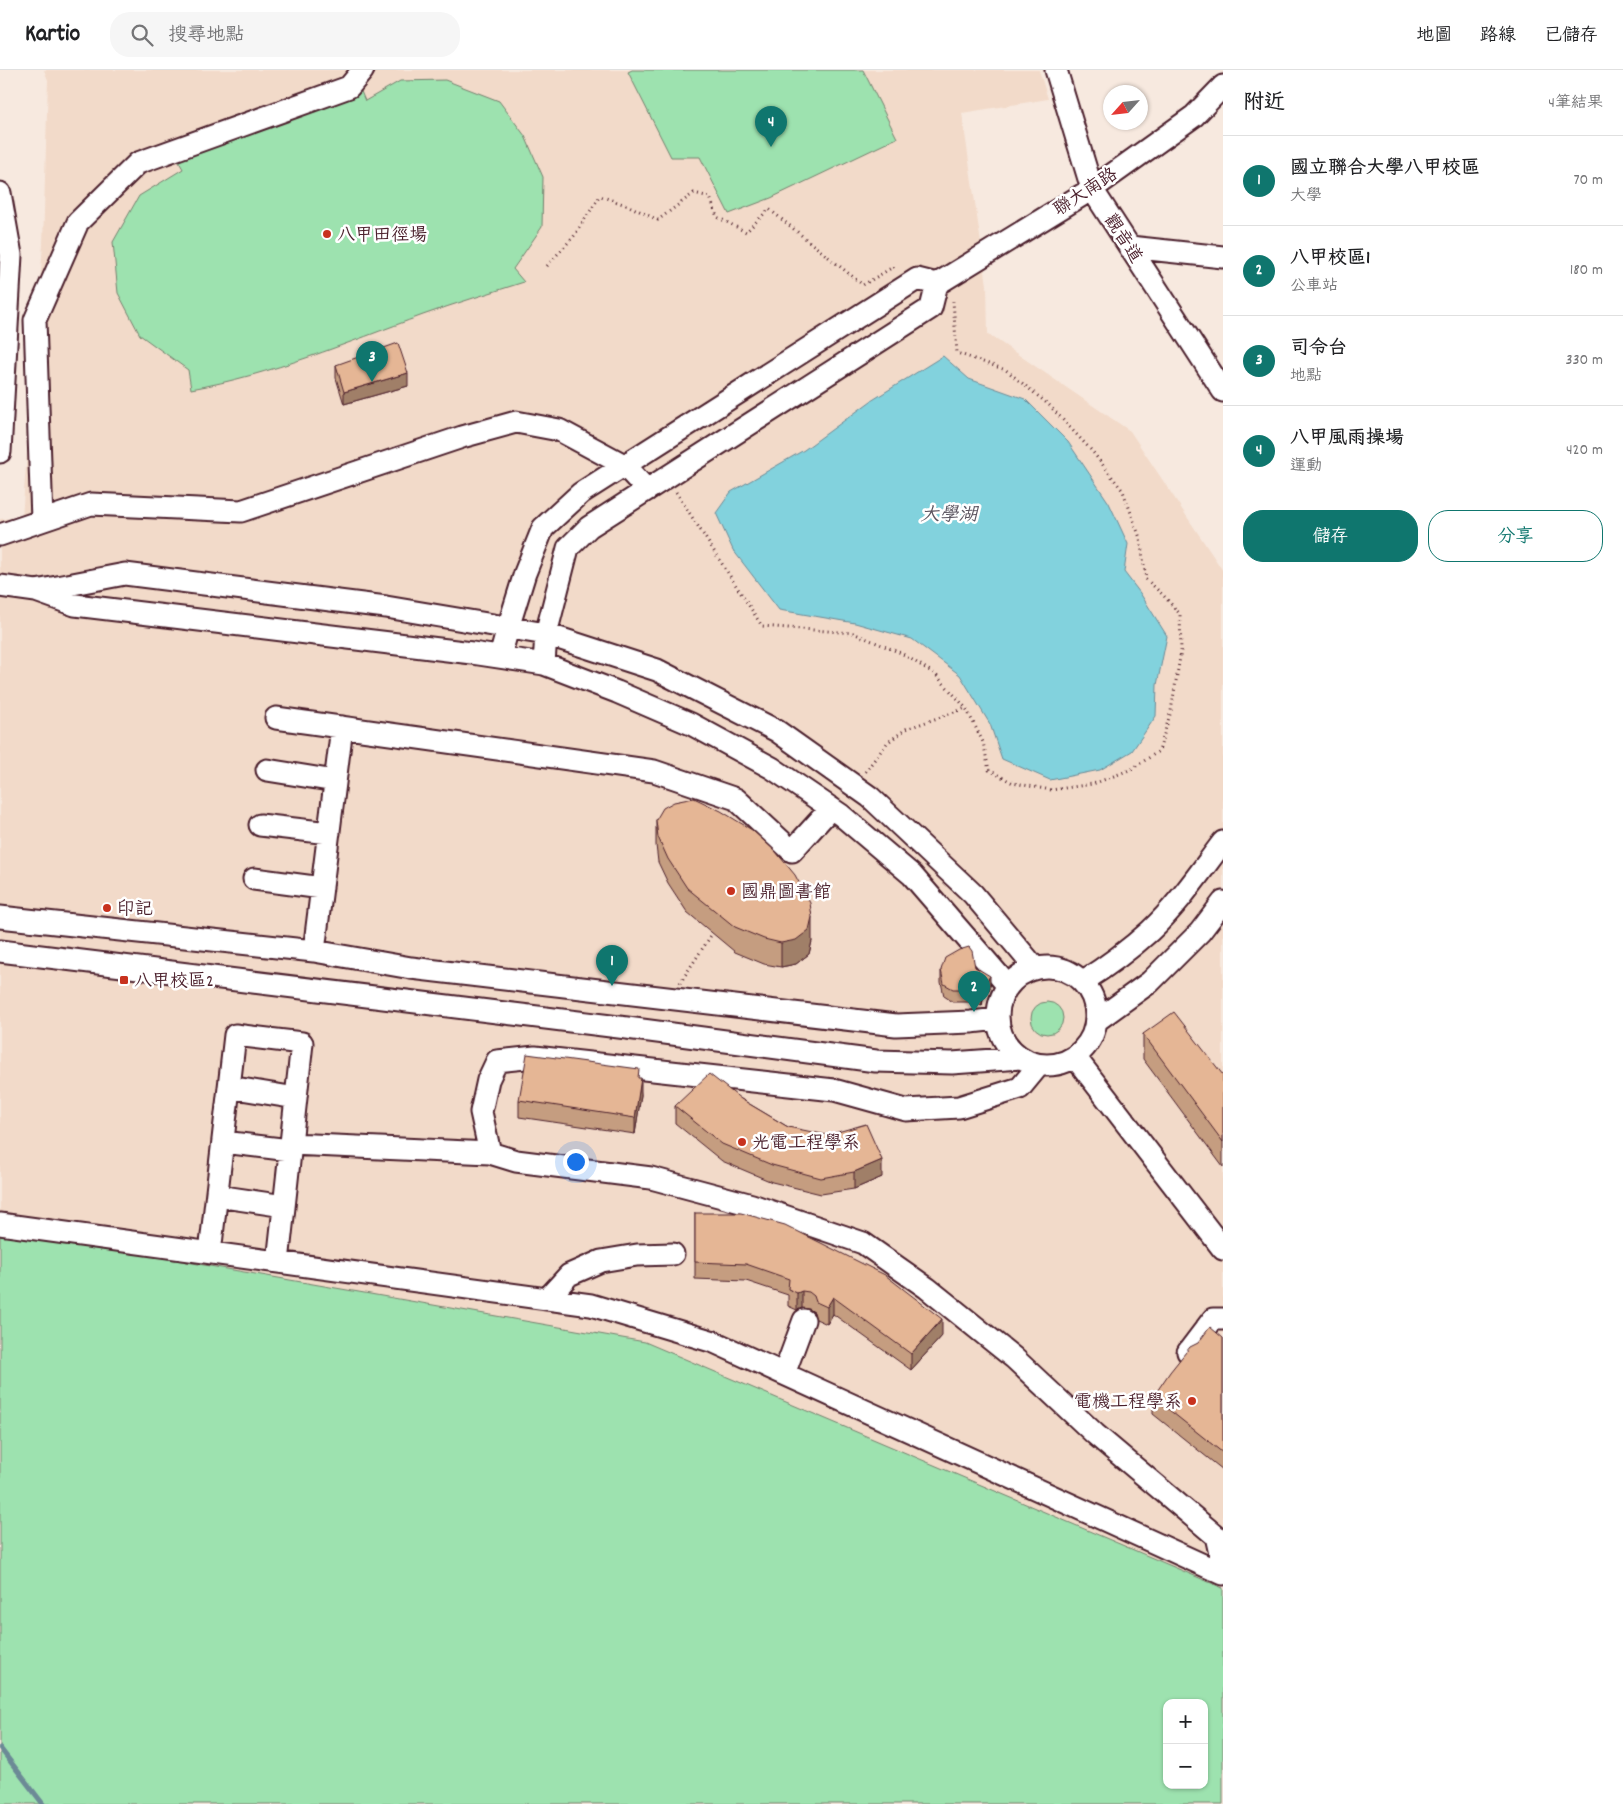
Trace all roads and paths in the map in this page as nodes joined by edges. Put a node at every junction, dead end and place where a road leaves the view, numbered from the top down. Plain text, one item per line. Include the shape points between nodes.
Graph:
1 (363, 70) edge
2 (1056, 70) edge
3 (1223, 86) edge
4 (1092, 189) junction
5 (0, 194) edge
6 (1130, 247) junction
7 (1223, 257) edge
8 (547, 266) dead end
9 (944, 280) junction
10 (907, 285) junction
11 (1223, 391) edge
12 (0, 452) edge
13 (624, 465) junction
14 (666, 477) junction
15 (647, 490) junction
16 (42, 520) junction
17 (0, 535) edge
18 (0, 586) edge
19 (36, 591) junction
20 (508, 628) junction
21 (546, 634) junction
22 (500, 657) junction
23 (544, 664) junction
24 (966, 708) junction
25 (276, 718) dead end
26 (342, 727) junction
27 (267, 770) dead end
28 (335, 781) junction
29 (855, 786) junction
30 (831, 808) junction
31 (260, 825) dead end
32 (329, 833) junction
33 (1223, 842) edge
34 (254, 879) dead end
35 (322, 888) junction
36 (1223, 902) edge
37 (0, 917) edge
38 (0, 951) edge
39 (314, 951) junction
40 (1035, 968) junction
41 (1082, 982) junction
42 (1008, 986) junction
43 (998, 1019) junction
44 (1096, 1021) junction
45 (1075, 1057) junction
46 (1030, 1062) junction
47 (229, 1087) junction
48 (296, 1098) junction
49 (223, 1142) junction
50 (291, 1147) junction
51 (490, 1153) junction
52 (217, 1196) junction
53 (284, 1206) junction
54 (0, 1224) edge
55 (1223, 1249) edge
56 (210, 1253) junction
57 (673, 1254) dead end
58 (278, 1262) junction
59 (547, 1299) junction
60 (1223, 1319) edge
61 (804, 1320) dead end
62 (1188, 1352) edge
63 (784, 1374) junction
64 (1223, 1567) edge
65 (1223, 1574) edge

1 - 16 street via 349,87 138,163 78,222 35,320
2 - 4 street, 觀音道
3 - 4 street, 聯大南路 via 1194,116
4 - 6 street, 觀音道
4 - 9 street, 聯大南路
5 - 12 street via 11,255
6 - 7 street
6 - 11 street, 觀音道
8 - 10 path via 574,236 600,196 658,220 694,193 710,197 717,216 746,232 769,209 863,285 893,267
9 - 10 street via 917,279
9 - 14 street via 931,308
9 - 24 path via 957,353 1006,370 1049,405 1092,451 1122,491 1140,538 1146,579 1180,614 1181,651 1171,711 1159,751 1132,769 1093,784 1050,790 1013,783 989,770 983,742
10 - 13 street
13 - 15 street
13 - 16 street via 559,430 516,422 241,511 91,504
13 - 20 street via 581,493 543,528
14 - 15 street
14 - 24 path via 762,626 861,636 901,653 935,674
15 - 21 street via 589,527 568,548
16 - 17 street
18 - 19 street
19 - 20 street via 125,574 386,607
19 - 22 street via 74,605
20 - 21 street
20 - 22 street
21 - 23 street
21 - 29 street via 657,670 777,731
22 - 23 street
23 - 30 street via 691,724 772,768
24 - 29 path via 906,729 887,743
25 - 26 street
26 - 28 street
26 - 30 street via 654,771 736,799 792,851
27 - 28 street
28 - 32 street
29 - 40 street via 870,796 974,894
30 - 42 street via 912,875
31 - 32 street
32 - 35 street
33 - 41 street via 1189,888 1150,930
34 - 35 street
35 - 39 street
36 - 44 street via 1200,932 1150,982
37 - 39 street
38 - 46 street via 876,1061
39 - 43 street via 411,968 896,1025
40 - 41 street via 1052,967 1069,972
40 - 42 street
41 - 44 street via 1091,993
42 - 43 street via 1002,996
43 - 46 street via 1001,1034 1009,1048
44 - 45 street via 1086,1047
45 - 46 street via 1058,1064
45 - 55 street
46 - 51 street via 1020,1088 959,1106 906,1110 834,1090 534,1057 497,1061 488,1080 480,1112
47 - 48 street
47 - 48 street via 235,1035 302,1043
47 - 49 street
48 - 50 street
49 - 50 street
49 - 52 street
50 - 51 street
50 - 53 street
51 - 64 street via 516,1161 651,1178 752,1205 863,1243 927,1288 1014,1358 1095,1434 1216,1536
52 - 53 street
52 - 56 street
53 - 58 street
54 - 56 street
56 - 58 street
57 - 59 street via 601,1261 569,1275
58 - 59 street
59 - 63 street via 591,1305 714,1342
60 - 62 street via 1213,1319
61 - 63 street
63 - 65 street

